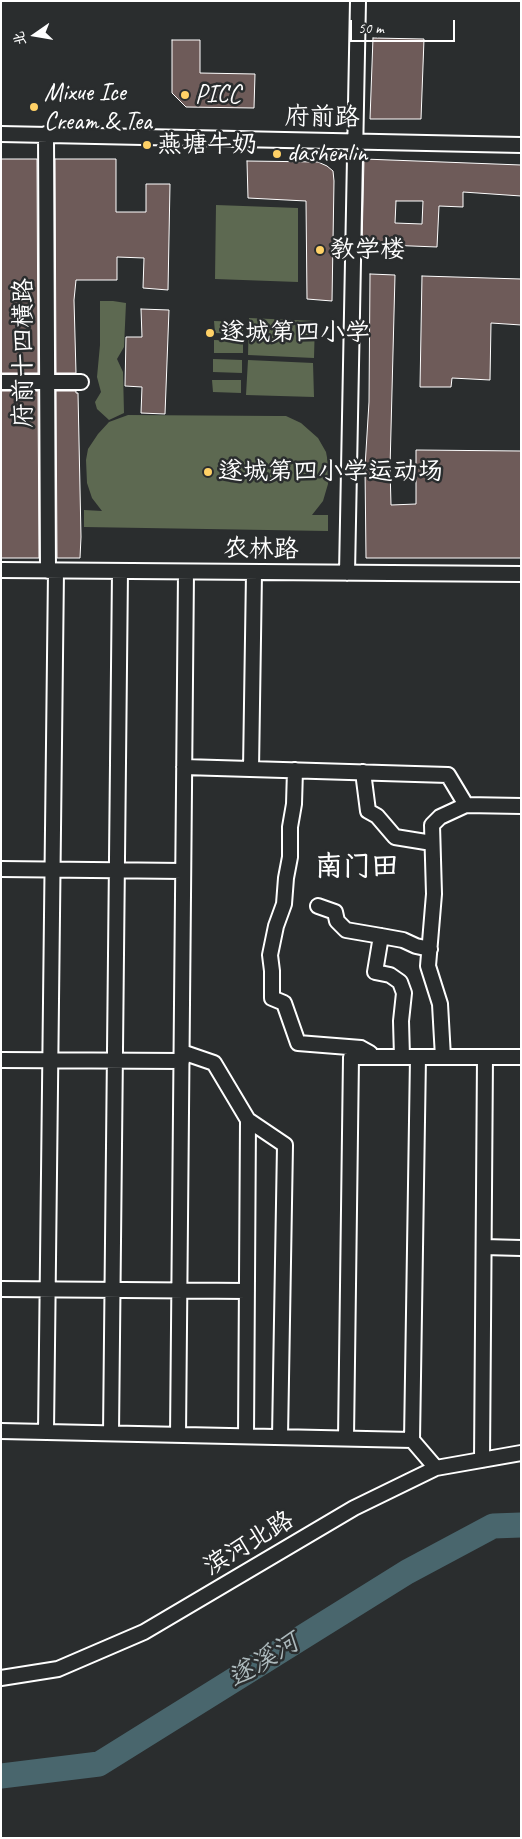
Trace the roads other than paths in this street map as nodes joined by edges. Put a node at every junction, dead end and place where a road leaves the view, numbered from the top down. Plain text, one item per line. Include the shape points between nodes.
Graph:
1 (358, 1) edge
2 (1, 134) edge
3 (46, 134) junction
4 (356, 141) junction
5 (521, 145) edge
6 (1, 382) edge
7 (47, 382) junction
8 (81, 382) dead end
9 (1, 570) edge
10 (52, 571) junction
11 (120, 572) junction
12 (186, 572) junction
13 (254, 573) junction
14 (347, 573) junction
15 (521, 574) edge
16 (184, 767) junction
17 (251, 769) junction
18 (295, 770) junction
19 (363, 772) junction
20 (466, 806) junction
21 (521, 806) edge
22 (432, 843) junction
23 (1, 869) edge
24 (53, 869) junction
25 (117, 870) junction
26 (183, 871) junction
27 (318, 906) dead end
28 (381, 936) junction
29 (430, 949) junction
30 (182, 1057) junction
31 (378, 1057) junction
32 (402, 1057) junction
33 (418, 1057) junction
34 (444, 1057) junction
35 (485, 1057) junction
36 (521, 1057) edge
37 (1, 1060) edge
38 (50, 1060) junction
39 (115, 1061) junction
40 (248, 1120) junction
41 (484, 1247) junction
42 (521, 1248) edge
43 (1, 1289) edge
44 (47, 1290) junction
45 (113, 1290) junction
46 (180, 1291) junction
47 (247, 1291) junction
48 (1, 1431) edge
49 (46, 1432) junction
50 (112, 1433) junction
51 (178, 1435) junction
52 (246, 1436) junction
53 (280, 1437) junction
54 (346, 1438) junction
55 (412, 1440) junction
56 (521, 1453) edge
57 (482, 1460) junction
58 (436, 1468) junction
59 (1, 1678) edge

1 - 4 street
2 - 3 street, 府前路
3 - 4 street, 府前路
3 - 7 street, 府前十四横路
4 - 5 street, 府前路
4 - 14 street
6 - 7 street
7 - 8 street
7 - 10 street, 府前十四横路
9 - 10 street, 农林路
10 - 11 street, 农林路
10 - 24 street, 府前十四横路
11 - 12 street, 农林路
11 - 25 street
12 - 13 street, 农林路
12 - 16 street
13 - 14 street, 农林路
13 - 17 street
14 - 15 street, 农林路
16 - 17 street
16 - 26 street
17 - 18 street
18 - 19 street
18 - 31 street via 284,904 270,955 272,998 284,1003 298,1043 360,1048
19 - 20 street via 448,775
19 - 22 street via 368,811 377,816 395,837
20 - 21 street
20 - 22 street via 440,817 432,825
22 - 29 street via 434,894
23 - 24 street
24 - 25 street
24 - 38 street, 府前十四横路
25 - 26 street
25 - 39 street
26 - 30 street
27 - 28 street via 335,912 337,921 346,930
28 - 29 street
28 - 32 street via 375,972 390,975 400,982 404,993
29 - 34 street via 428,966 440,1004
30 - 39 street
30 - 40 street via 214,1063
30 - 46 street
31 - 32 street
31 - 54 street via 350,1057
32 - 33 street
33 - 34 street
33 - 55 street
34 - 35 street
35 - 36 street
35 - 41 street
37 - 38 street
38 - 39 street
38 - 44 street, 府前十四横路
39 - 45 street
40 - 47 street
40 - 53 street via 285,1145
41 - 42 street
41 - 57 street
43 - 44 street
44 - 45 street
44 - 49 street, 府前十四横路
45 - 46 street
45 - 50 street
46 - 47 street
46 - 51 street
47 - 52 street
48 - 49 street
49 - 50 street
50 - 51 street
51 - 52 street
52 - 53 street
53 - 54 street
54 - 55 street
55 - 58 street
56 - 57 street, 滨河北路
57 - 58 street, 滨河北路
58 - 59 street, 滨河北路 via 354,1508 144,1632 58,1669

